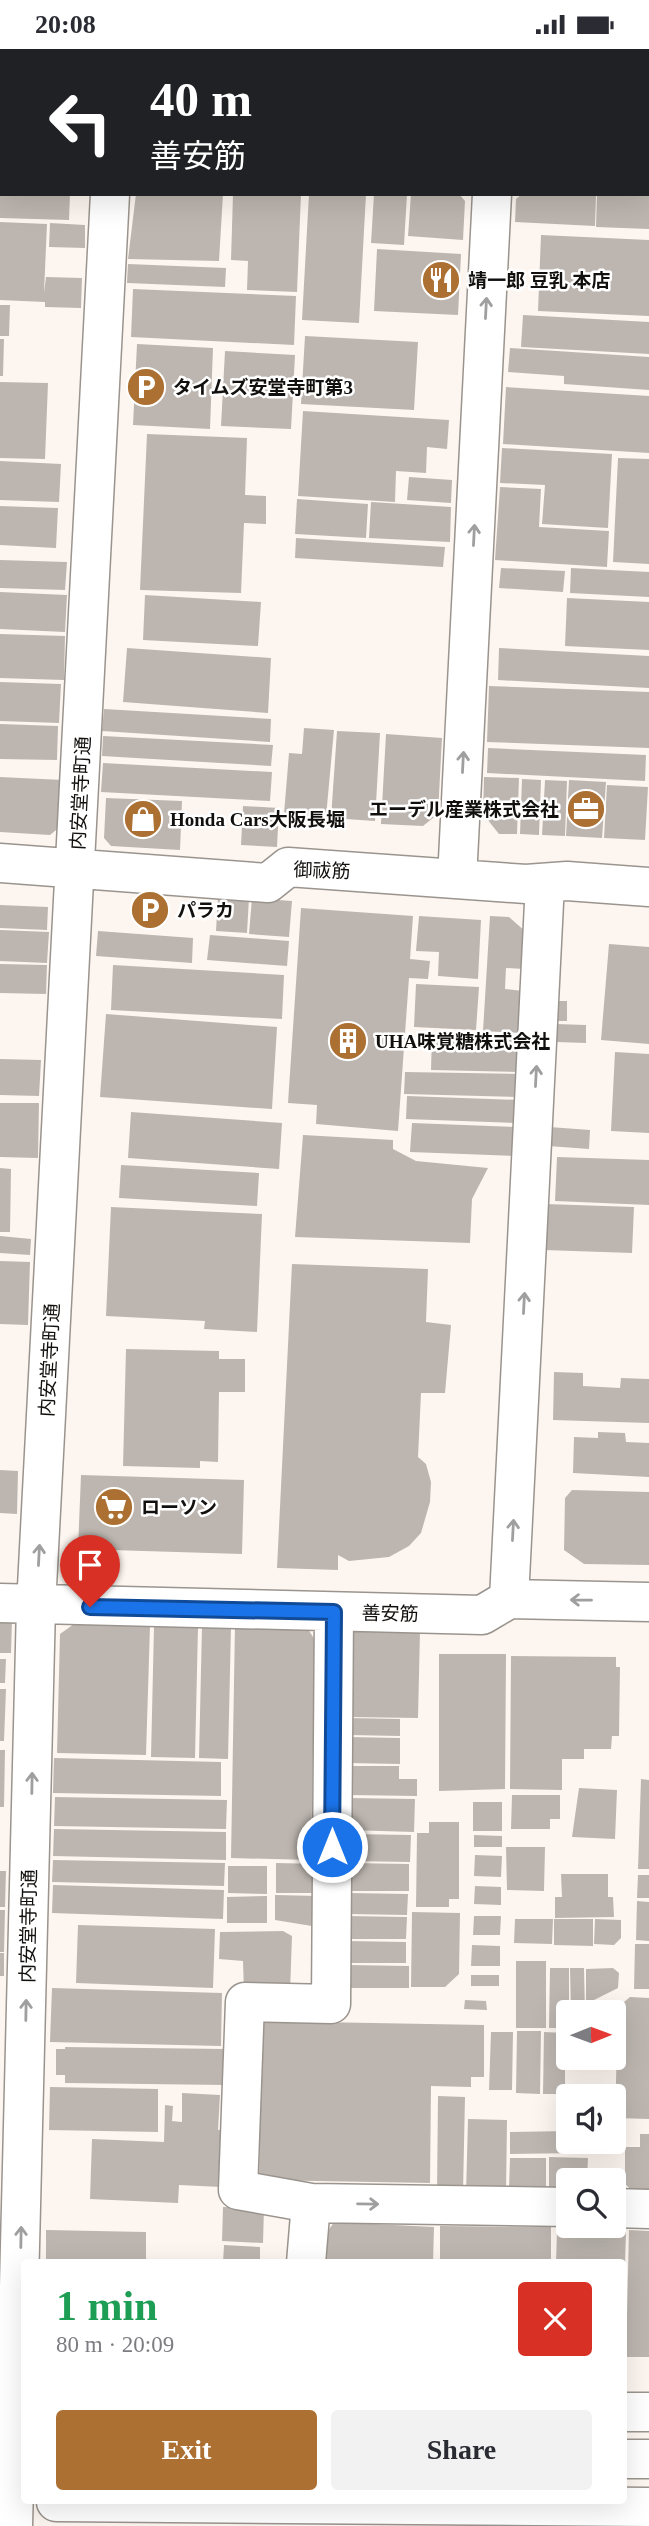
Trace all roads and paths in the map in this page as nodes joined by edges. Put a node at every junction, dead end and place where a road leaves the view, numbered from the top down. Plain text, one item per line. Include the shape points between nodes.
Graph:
1 (110, 196) edge
2 (492, 196) edge
3 (0, 863) edge
4 (76, 868) junction
5 (457, 879) junction
6 (545, 883) junction
7 (649, 887) edge
8 (509, 1599) junction
9 (649, 1602) edge
10 (18, 1605) edge
11 (334, 1612) junction
12 (311, 2203) junction
13 (556, 2207) edge
14 (626, 2208) edge
15 (649, 2209) edge
16 (306, 2259) edge
17 (14, 2404) edge
18 (627, 2412) edge
19 (649, 2412) edge
20 (627, 2459) edge
21 (649, 2459) edge
22 (293, 2504) edge
23 (649, 2507) edge
24 (13, 2526) edge

1 - 4 street, 内安堂寺町通
5 -> 2 street
3 - 4 street, 御祓筋
4 - 5 street, 御祓筋 via 268,883 288,866
10 -> 4 street, 内安堂寺町通
5 - 6 street, 御祓筋
6 - 7 street, 御祓筋
8 -> 6 street
9 -> 8 street, 善安筋
8 - 11 street, 善安筋 via 482,1615
10 - 11 street, 善安筋
17 -> 10 street, 内安堂寺町通
11 - 12 street via 331,2004 245,2002 238,2190
12 -> 13 street
12 - 16 street
14 - 15 street
17 - 24 street, 内安堂寺町通
18 - 19 street
20 - 21 street
22 - 23 street

